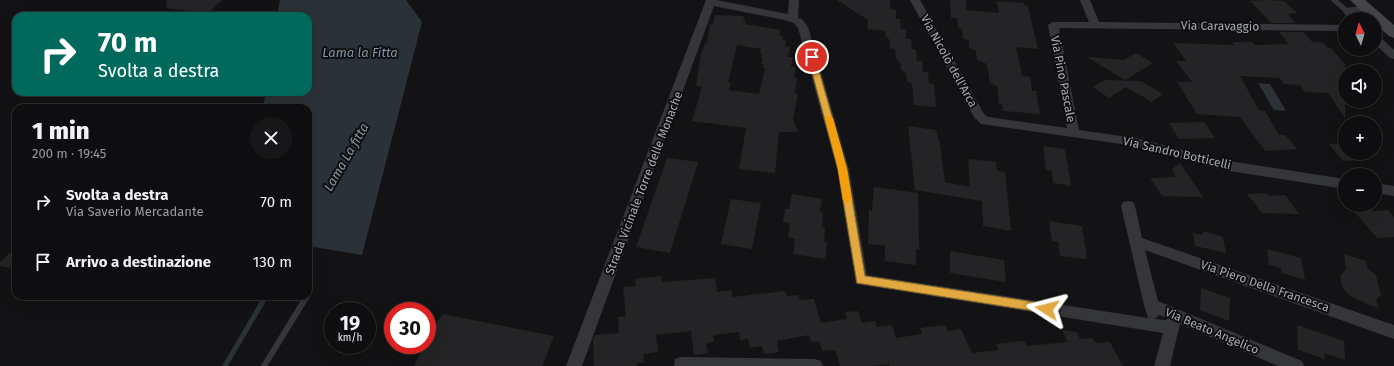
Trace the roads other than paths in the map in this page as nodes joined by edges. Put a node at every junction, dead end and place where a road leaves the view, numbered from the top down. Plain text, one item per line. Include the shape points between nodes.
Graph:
1 (794, 0) edge
2 (915, 0) edge
3 (1085, 0) edge
4 (1334, 0) edge
5 (711, 1) edge
6 (1361, 4) edge
7 (1348, 12) edge
8 (1350, 12) edge
9 (793, 18) junction
10 (1053, 24) joint
11 (1095, 25) junction
12 (1338, 28) edge
13 (1394, 33) edge
14 (1382, 45) edge
15 (1394, 56) edge
16 (985, 121) joint
17 (1074, 134) junction
18 (1338, 183) edge
19 (1382, 189) edge
20 (1394, 191) edge
21 (1128, 206) dead end
22 (1136, 241) junction
23 (305, 300) edge
24 (1151, 305) junction
25 (1173, 322) junction
26 (1155, 326) junction
27 (1394, 332) edge
28 (681, 364) dead end
29 (264, 366) edge
30 (574, 366) edge
31 (815, 366) edge
32 (1162, 366) edge
33 (1296, 366) edge

1 - 9 street
2 - 16 street, Via Nicolò dell'Arca
3 - 11 street
4 - 7 lane
5 - 9 street
5 - 30 street, Strada Vicinale Torre delle Monache
6 - 8 street
6 - 13 main road
9 - 26 street via 803,27 842,165 861,280
10 - 11 street, Via Caravaggio
10 - 17 street, Via Pino Pascale
11 - 12 street, Via Caravaggio
14 - 15 street
16 - 17 street, Via Sandro Botticelli
17 - 18 street, Via Sandro Botticelli via 1136,142 1223,165
19 - 20 street
21 - 22 street
22 - 24 street
22 - 27 street, Via Piero Della Francesca
23 - 29 lane
24 - 25 street, Via Beato Angelico
24 - 26 street
25 - 26 street
25 - 32 street
25 - 33 street, Via Beato Angelico
28 - 31 street

